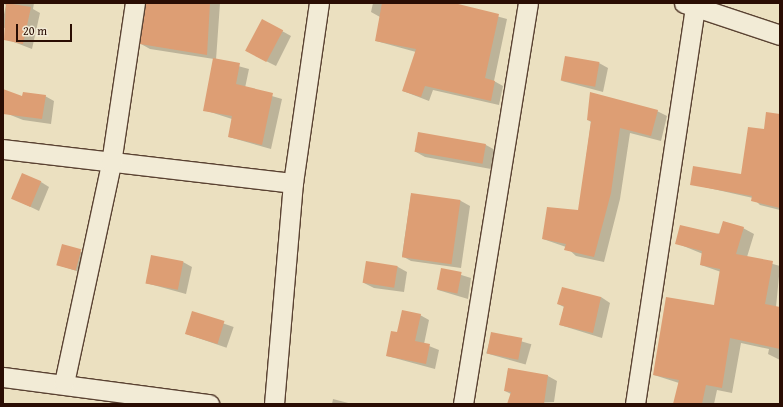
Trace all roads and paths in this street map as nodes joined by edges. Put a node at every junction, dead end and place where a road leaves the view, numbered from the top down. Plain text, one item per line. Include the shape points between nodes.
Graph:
1 (135, 3) edge
2 (319, 3) edge
3 (528, 3) edge
4 (692, 4) edge
5 (780, 35) edge
6 (3, 149) edge
7 (111, 163) junction
8 (294, 183) junction
9 (3, 377) edge
10 (64, 383) junction
11 (209, 404) edge
12 (274, 404) edge
13 (463, 404) edge
14 (635, 404) edge

1 - 7 street
2 - 8 street
3 - 13 street
4 - 5 street
4 - 14 street
6 - 7 street
7 - 8 street
7 - 10 street
8 - 12 street
9 - 10 street
10 - 11 street

